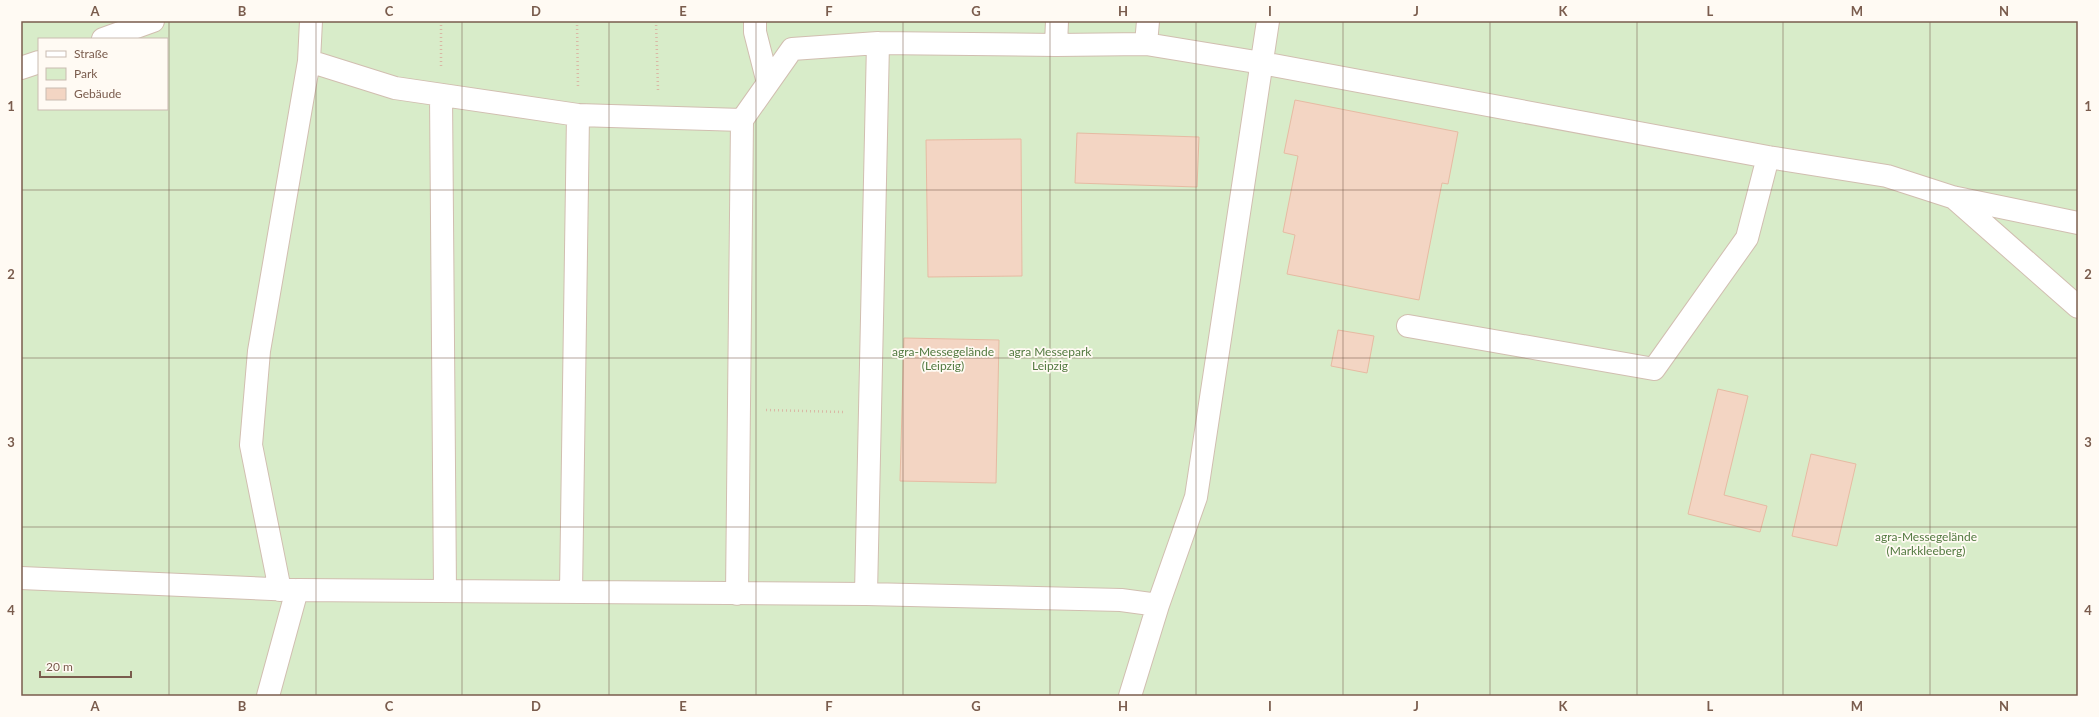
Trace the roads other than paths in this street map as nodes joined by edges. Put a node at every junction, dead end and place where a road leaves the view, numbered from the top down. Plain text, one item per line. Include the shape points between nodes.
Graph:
1 (153, 21) edge
2 (311, 21) edge
3 (755, 21) edge
4 (1057, 21) edge
5 (1148, 21) edge
6 (1268, 21) edge
7 (106, 38) edge
8 (878, 43) junction
9 (1146, 44) junction
10 (1056, 46) junction
11 (309, 61) junction
12 (38, 62) edge
13 (1262, 63) junction
14 (21, 68) edge
15 (768, 83) junction
16 (441, 95) junction
17 (578, 115) junction
18 (742, 120) junction
19 (1768, 157) junction
20 (1952, 197) junction
21 (2078, 223) edge
22 (2078, 307) edge
23 (1408, 326) dead end
24 (21, 578) edge
25 (288, 590) junction
26 (445, 591) junction
27 (571, 592) junction
28 (737, 594) junction
29 (866, 594) junction
30 (1158, 605) junction
31 (268, 696) edge
32 (1130, 696) edge

1 - 7 lane
2 - 11 lane
3 - 15 lane via 755,32
4 - 10 lane
5 - 9 lane
6 - 13 lane
8 - 10 lane
8 - 15 lane via 792,49
8 - 29 lane
9 - 10 lane
9 - 13 lane
11 - 16 lane via 395,88
11 - 25 lane via 259,351 251,445
12 - 14 lane
13 - 19 lane
13 - 30 lane via 1196,497
15 - 18 lane
16 - 17 lane
16 - 26 lane
17 - 18 lane
17 - 27 lane
18 - 28 lane
19 - 20 lane via 1887,176
19 - 23 lane via 1747,238 1654,369
20 - 21 lane
20 - 22 lane
24 - 25 lane
25 - 26 lane
25 - 31 lane
26 - 27 lane
27 - 28 lane
28 - 29 lane
29 - 30 lane via 1121,600
30 - 32 lane

